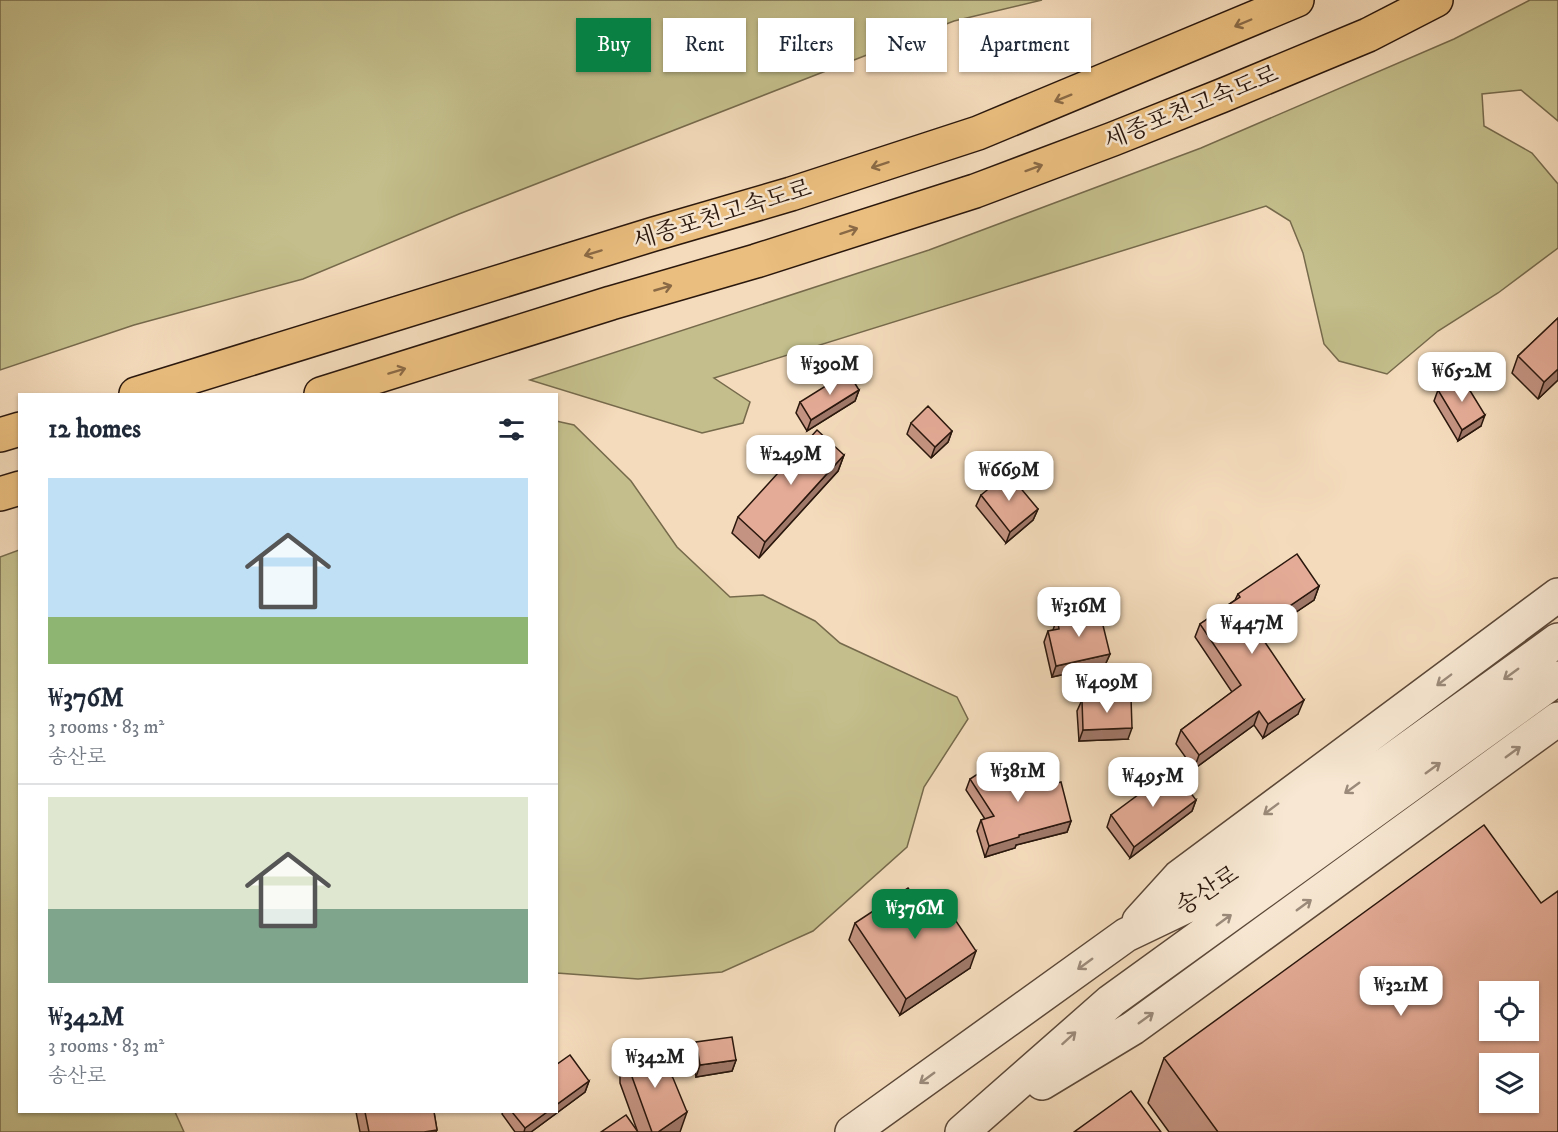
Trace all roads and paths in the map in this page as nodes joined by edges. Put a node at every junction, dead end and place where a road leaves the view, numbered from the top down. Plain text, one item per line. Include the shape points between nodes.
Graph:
1 (1297, 0) edge
2 (1437, 0) edge
3 (139, 393) edge
4 (324, 393) edge
5 (18, 430) edge
6 (0, 435) edge
7 (18, 489) edge
8 (0, 494) edge
9 (1558, 595) edge
10 (1558, 640) edge
11 (1558, 678) edge
12 (1558, 719) edge
13 (1126, 935) junction
14 (966, 1129) edge
15 (852, 1132) edge

1 -> 3 highway, 세종포천고속도로 via 978,133
4 -> 2 highway, 세종포천고속도로 via 975,190 1221,96 1368,35
5 - 6 highway
7 - 8 highway
9 -> 13 street via 1179,878
10 -> 13 street, 송산로 via 1195,902
14 -> 11 street, 송산로 via 1111,1001
14 -> 12 street via 1133,1028
13 -> 15 street, 송산로

